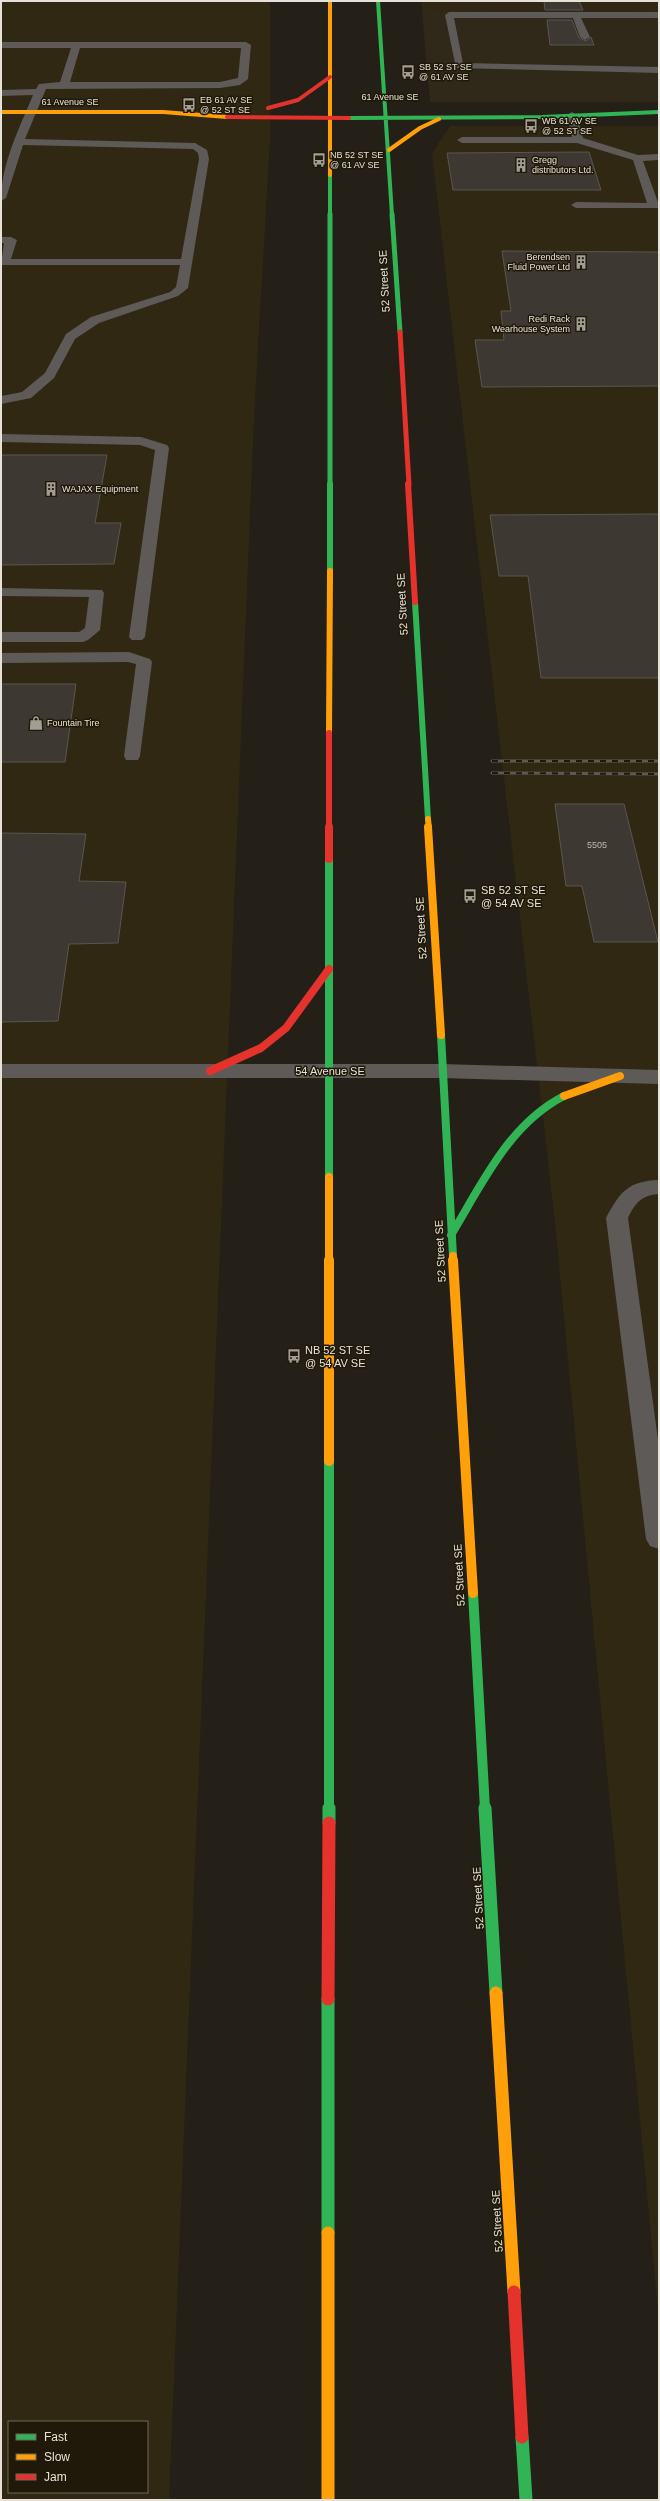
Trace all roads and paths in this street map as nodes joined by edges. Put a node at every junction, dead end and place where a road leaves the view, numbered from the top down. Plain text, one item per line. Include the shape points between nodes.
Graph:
1 (330, 1) edge
2 (378, 1) edge
3 (618, 5) dead end
4 (659, 7) edge
5 (576, 15) junction
6 (659, 15) edge
7 (585, 37) dead end
8 (76, 45) junction
9 (1, 46) edge
10 (659, 70) edge
11 (175, 74) dead end
12 (330, 77) junction
13 (64, 85) junction
14 (176, 85) junction
15 (1, 92) edge
16 (39, 92) junction
17 (380, 107) junction
18 (398, 107) dead end
19 (468, 107) dead end
20 (268, 108) junction
21 (302, 108) dead end
22 (331, 110) junction
23 (1, 112) edge
24 (30, 112) junction
25 (162, 112) junction
26 (618, 112) junction
27 (659, 112) edge
28 (572, 116) junction
29 (262, 117) junction
30 (385, 117) junction
31 (444, 118) junction
32 (301, 127) dead end
33 (317, 132) dead end
34 (331, 138) junction
35 (462, 140) dead end
36 (578, 140) junction
37 (19, 142) junction
38 (389, 150) junction
39 (659, 157) edge
40 (637, 158) junction
41 (1, 198) edge
42 (576, 206) dead end
43 (1, 240) edge
44 (188, 262) junction
45 (1, 400) edge
46 (1, 438) edge
47 (1, 592) edge
48 (1, 637) edge
49 (137, 637) dead end
50 (1, 658) edge
51 (132, 756) dead end
52 (329, 969) junction
53 (441, 1070) junction
54 (1, 1071) edge
55 (210, 1071) junction
56 (329, 1071) junction
57 (620, 1076) junction
58 (659, 1077) edge
59 (659, 1187) edge
60 (451, 1235) junction
61 (659, 1539) edge
62 (328, 2500) edge
63 (526, 2500) edge

1 - 12 main road
2 - 17 main road, 52 Street SE
3 - 4 street
5 - 6 street
5 - 7 street
5 - 10 street via 449,15 459,66 594,64
8 - 9 street
8 - 13 street via 71,72
8 - 14 street via 246,45 241,81 220,85
11 - 14 street
12 - 20 main road via 298,100
12 - 22 main road
13 - 14 street
13 - 16 street via 42,86
15 - 16 street
16 - 24 street
17 - 18 main road, 61 Avenue SE
17 - 30 main road, 52 Street SE
19 - 26 main road, 61 Avenue SE
20 - 21 main road, 61 Avenue SE
20 - 25 main road, 61 Avenue SE via 204,108
22 - 29 main road, 61 Avenue SE
22 - 30 main road, 61 Avenue SE
22 - 34 main road
23 - 24 main road, 61 Avenue SE
24 - 25 main road, 61 Avenue SE
24 - 37 street
25 - 29 main road, 61 Avenue SE via 205,117
26 - 27 main road, 61 Avenue SE
26 - 28 main road, 61 Avenue SE
28 - 31 main road, 61 Avenue SE
28 - 36 street
29 - 32 main road
30 - 31 main road, 61 Avenue SE
30 - 38 main road, 52 Street SE
31 - 38 main road via 420,128
33 - 34 main road
34 - 52 main road
35 - 36 street
36 - 40 street
37 - 41 street
37 - 44 street via 195,146 203,152 204,159
38 - 53 main road, 52 Street SE
39 - 40 street
40 - 42 street via 654,206
43 - 44 street via 11,240 4,262
44 - 45 street via 182,288 178,291 95,320 70,337 50,375 26,395
46 - 49 street via 141,440 162,448
47 - 48 street via 97,593 92,630 83,637
50 - 51 street via 129,657 144,662
52 - 55 main road via 286,1028 261,1048
52 - 56 main road
53 - 56 street, 54 Avenue SE
53 - 57 street, 54 Avenue SE
53 - 60 main road, 52 Street SE
54 - 55 street, 54 Avenue SE
55 - 56 street, 54 Avenue SE
56 - 62 main road
57 - 58 street, 54 Avenue SE
57 - 60 main road via 554,1098 516,1132
59 - 61 street via 648,1187 628,1197 617,1218
60 - 63 main road, 52 Street SE

